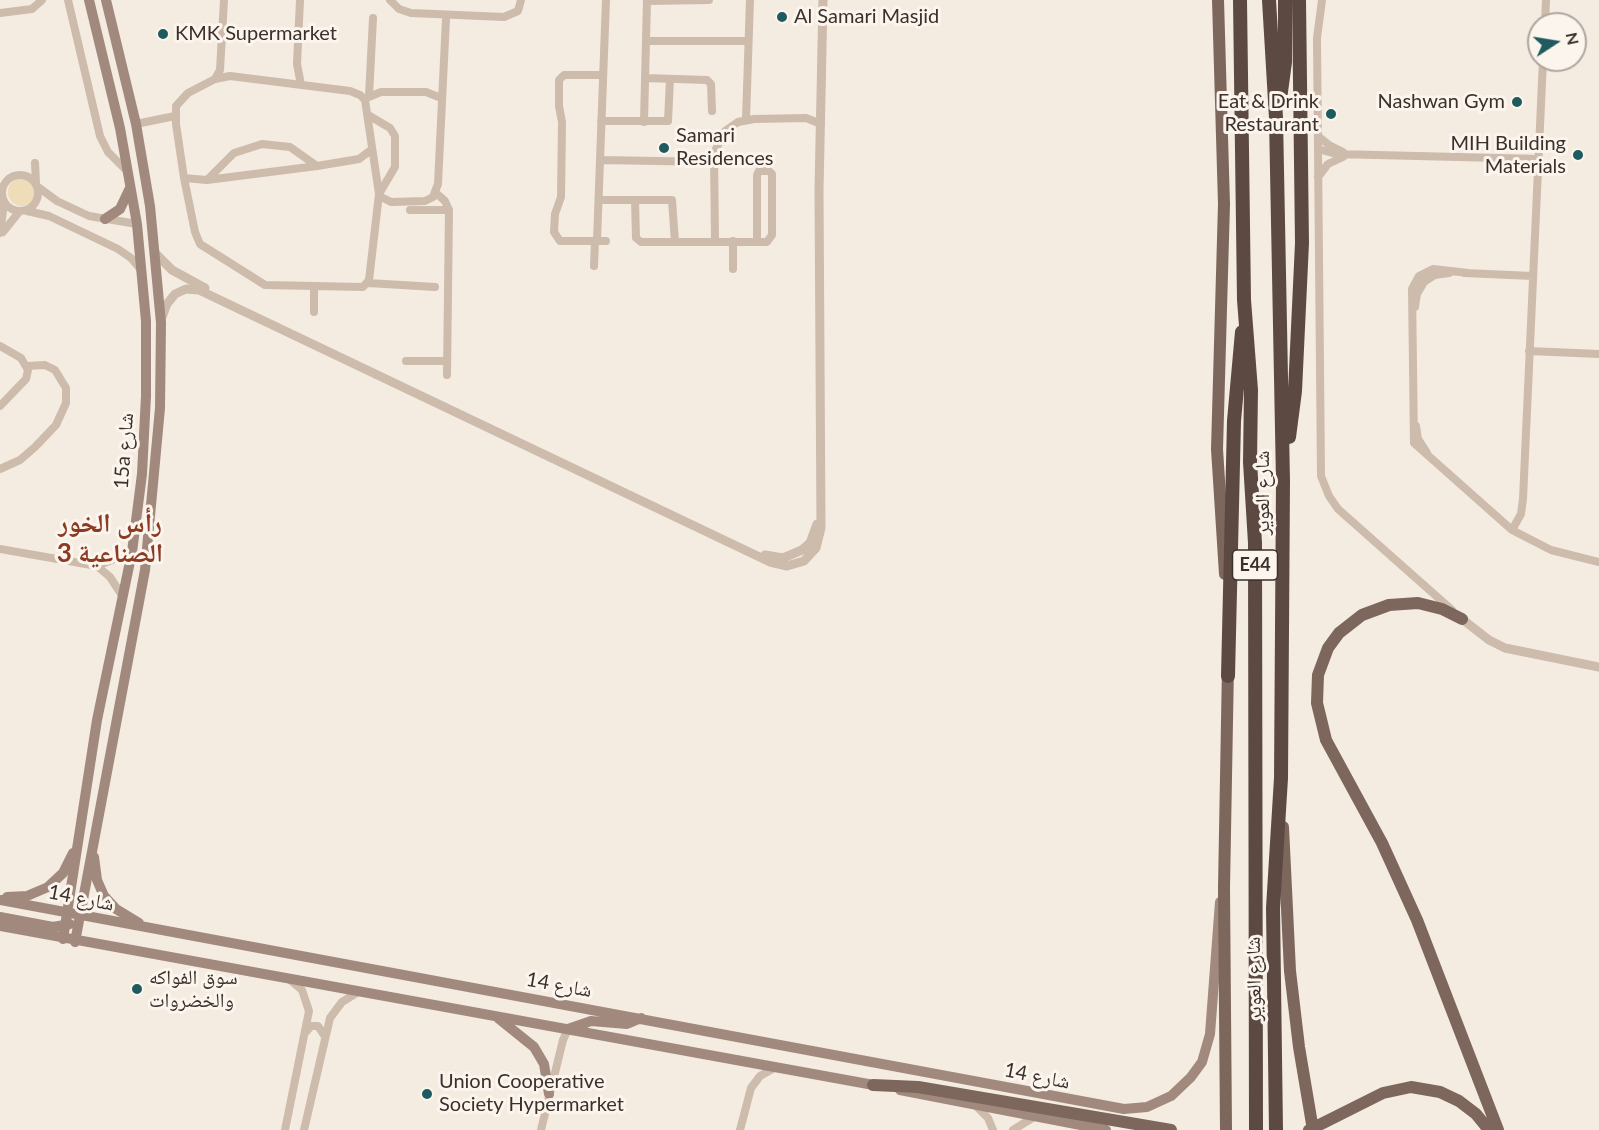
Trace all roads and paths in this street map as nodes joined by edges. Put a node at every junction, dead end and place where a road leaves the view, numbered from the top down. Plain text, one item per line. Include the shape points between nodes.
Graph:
1 (42, 0) edge
2 (68, 0) edge
3 (89, 0) edge
4 (106, 0) edge
5 (224, 0) edge
6 (300, 0) edge
7 (390, 0) edge
8 (521, 0) edge
9 (606, 0) edge
10 (647, 0) edge
11 (673, 0) edge
12 (709, 0) edge
13 (750, 0) edge
14 (823, 0) edge
15 (1218, 0) edge
16 (1240, 0) edge
17 (1269, 0) edge
18 (1285, 0) edge
19 (1299, 0) edge
20 (1322, 0) edge
21 (0, 13) edge
22 (373, 18) dead end
23 (446, 19) dead end
24 (646, 41) junction
25 (748, 41) junction
26 (1543, 72) edge
27 (603, 75) junction
28 (645, 78) junction
29 (215, 79) junction
30 (670, 79) junction
31 (301, 85) junction
32 (367, 97) junction
33 (441, 98) junction
34 (711, 111) dead end
35 (821, 111) junction
36 (368, 115) junction
37 (175, 116) junction
38 (806, 118) junction
39 (1276, 118) junction
40 (746, 119) junction
41 (601, 121) junction
42 (644, 122) junction
43 (136, 124) junction
44 (821, 124) junction
45 (1318, 136) junction
46 (1318, 149) junction
47 (371, 150) junction
48 (1356, 154) junction
49 (1539, 159) junction
50 (600, 160) junction
51 (714, 162) junction
52 (317, 166) junction
53 (0, 174) edge
54 (16, 176) junction
55 (1318, 177) junction
56 (184, 178) junction
57 (130, 179) junction
58 (207, 180) junction
59 (37, 185) junction
60 (436, 193) junction
61 (379, 194) junction
62 (2, 199) edge
63 (599, 200) junction
64 (635, 200) junction
65 (411, 210) dead end
66 (449, 210) junction
67 (23, 211) junction
68 (105, 219) junction
69 (137, 224) junction
70 (0, 234) edge
71 (599, 241) junction
72 (715, 241) junction
73 (675, 242) junction
74 (733, 242) junction
75 (757, 242) junction
76 (156, 254) junction
77 (594, 266) dead end
78 (733, 269) dead end
79 (142, 272) junction
80 (1533, 276) junction
81 (368, 283) junction
82 (314, 287) junction
83 (435, 287) dead end
84 (222, 298) junction
85 (1244, 300) junction
86 (314, 312) dead end
87 (161, 322) junction
88 (0, 346) edge
89 (1529, 351) junction
90 (1599, 354) edge
91 (406, 361) dead end
92 (447, 361) junction
93 (27, 366) junction
94 (447, 375) dead end
95 (0, 406) edge
96 (0, 469) edge
97 (142, 474) junction
98 (1283, 481) junction
99 (1512, 530) junction
100 (0, 549) edge
101 (132, 552) junction
102 (1599, 562) edge
103 (97, 566) junction
104 (145, 570) junction
105 (123, 597) junction
106 (1462, 618) junction
107 (1599, 667) edge
108 (1228, 676) junction
109 (1281, 778) junction
110 (82, 821) junction
111 (94, 830) junction
112 (1224, 888) junction
113 (0, 899) edge
114 (73, 915) junction
115 (0, 917) edge
116 (0, 926) edge
117 (66, 926) junction
118 (147, 928) junction
119 (63, 939) junction
120 (75, 942) junction
121 (330, 964) junction
122 (284, 976) junction
123 (326, 984) junction
124 (360, 991) junction
125 (495, 1016) junction
126 (641, 1018) junction
127 (568, 1029) junction
128 (306, 1032) junction
129 (324, 1035) junction
130 (777, 1067) junction
131 (873, 1085) junction
132 (549, 1094) junction
133 (976, 1106) junction
134 (1034, 1117) junction
135 (285, 1130) edge
136 (304, 1130) edge
137 (542, 1130) edge
138 (740, 1130) edge
139 (993, 1130) edge
140 (1013, 1130) edge
141 (1106, 1130) edge
142 (1171, 1130) edge
143 (1226, 1130) edge
144 (1256, 1130) edge
145 (1276, 1130) edge
146 (1309, 1130) edge
147 (1313, 1130) edge
148 (1489, 1130) edge
149 (1498, 1130) edge

1 - 21 street via 28,11
2 - 57 street via 100,136
3 - 57 main road, 15a شارع
4 - 43 main road, 15a شارع
5 - 29 street via 220,70
6 - 31 street via 297,64
7 - 8 street via 411,13 504,17 518,11
9 - 27 street
10 - 11 street
10 - 24 street
11 - 12 street
13 - 25 street
14 - 35 street
15 - 108 main road via 1224,204 1217,449
16 - 85 highway, شارع العوير / E44
17 - 39 highway, شارع العوير / E44
18 - 39 highway via 1285,62
19 - 98 highway via 1301,274 1295,391
20 - 45 street via 1317,38
22 - 32 street
23 - 33 street
24 - 25 street
24 - 28 street
25 - 40 street
26 - 49 street
27 - 41 street
27 - 71 street via 564,75 559,80 561,196 554,236 560,241
28 - 30 street
28 - 42 street
29 - 31 street via 230,76
29 - 37 street via 183,97
30 - 34 street via 709,81
30 - 42 street via 670,118 665,123
31 - 32 street
32 - 33 street via 381,92 426,92
32 - 36 street
33 - 60 street
35 - 38 street
35 - 44 street
36 - 47 street
36 - 61 street via 390,128 395,136 394,167
37 - 43 street
37 - 56 street
38 - 40 street
38 - 44 street
39 - 98 highway, شارع العوير / E44
40 - 51 street via 731,126 720,138
41 - 42 street
41 - 50 street
43 - 76 main road, 15a شارع
44 - 84 street via 819,540 804,561 787,566
45 - 46 street
45 - 48 street via 1336,149
46 - 48 street via 1331,154
46 - 55 street
47 - 52 street via 359,159
47 - 61 street
48 - 49 street
48 - 55 street via 1333,160
49 - 80 street
50 - 51 street
50 - 63 street
51 - 72 street
52 - 58 street
52 - 58 street via 290,147 262,144 234,153
53 - 54 street
54 - 59 street via 32,178
54 - 59 street via 35,163
54 - 62 street via 3,186
55 - 106 street via 1321,476 1338,509
56 - 58 street
56 - 82 street via 195,232 205,249 265,285
57 - 68 main road via 120,209
57 - 69 main road, 15a شارع
59 - 67 street via 38,198
59 - 68 street via 73,210
60 - 61 street via 425,201 392,202
60 - 66 street
61 - 81 street
62 - 67 street via 8,207
62 - 70 street
63 - 64 street
63 - 71 street
64 - 73 street via 639,242
64 - 73 street via 673,201
65 - 66 street
66 - 92 street
67 - 70 street
67 - 79 street via 49,216 118,249
68 - 69 street
69 - 79 main road, 15a شارع
69 - 87 main road via 148,235 155,306
71 - 77 street
72 - 73 street
72 - 74 street
74 - 75 street
74 - 78 street
75 - 75 street via 767,242 772,237 769,171 757,174
76 - 84 street via 172,270
76 - 87 main road, 15a شارع
79 - 97 main road, 15a شارع via 146,350
80 - 89 street
80 - 99 street via 1440,274 1424,282 1417,294 1413,320 1414,444
81 - 82 street via 360,288
81 - 83 street
82 - 86 street
84 - 87 street via 193,289 180,291 167,304
85 - 108 highway via 1233,421
85 - 144 highway, شارع العوير / E44 via 1251,380 1250,462 1255,543
87 - 104 main road, 15a شارع via 159,443
88 - 93 street
89 - 90 street
89 - 99 street via 1522,506
91 - 92 street
92 - 94 street
93 - 95 street via 26,379
93 - 96 street via 45,365 56,370 66,388 66,403 56,424 35,447 20,460
97 - 101 main road, 15a شارع
97 - 104 main road via 136,567
98 - 109 highway, شارع العوير / E44
99 - 102 street via 1551,550
100 - 103 street
101 - 103 street
101 - 105 main road, 15a شارع
103 - 105 street
104 - 111 main road, 15a شارع
105 - 110 main road, 15a شارع
106 - 107 street via 1505,648
106 - 149 main road via 1418,603 1389,605 1362,615 1339,633 1328,648 1318,675 1317,703 1326,740 1382,843 1417,920
108 - 112 main road
109 - 145 highway, شارع العوير / E44 via 1273,908
109 - 147 main road via 1290,971
110 - 113 main road via 69,864 56,881 27,896
110 - 114 main road, 15a شارع
111 - 114 main road, 15a شارع
111 - 118 main road via 95,872 100,888 116,909
112 - 126 main road, شارع 14 via 1216,932 1210,1035 1202,1062 1185,1084 1163,1100 1138,1109 1111,1108
112 - 143 main road
113 - 114 main road, شارع 14
114 - 117 main road, 15a شارع
114 - 118 main road, شارع 14
114 - 120 main road
115 - 117 main road
116 - 119 main road
117 - 119 main road, 15a شارع
118 - 121 main road, شارع 14
119 - 120 main road
120 - 122 main road
121 - 123 main road
121 - 126 main road, شارع 14
122 - 123 main road
122 - 128 street via 302,990 307,1001
123 - 124 main road
124 - 125 main road
124 - 129 street via 334,1010
125 - 127 main road
125 - 132 main road via 534,1047 544,1064
126 - 127 main road via 627,1024 591,1021
127 - 130 main road
127 - 132 street
128 - 129 street via 314,1025
128 - 135 street
129 - 136 street
130 - 131 main road
130 - 138 street via 760,1076 751,1088
131 - 133 main road
131 - 142 main road via 918,1087
132 - 137 street
133 - 134 main road
133 - 139 street
134 - 140 street
134 - 141 main road
146 - 148 main road via 1393,1089 1420,1088 1459,1101

